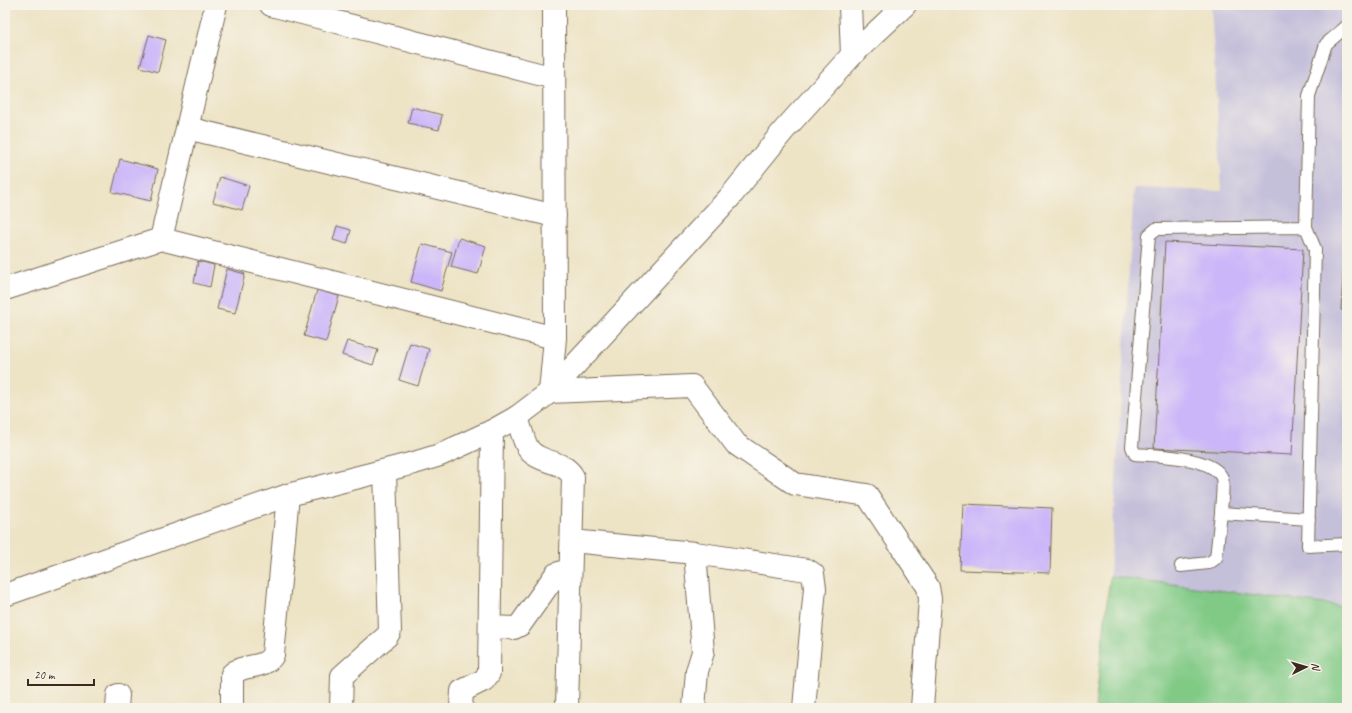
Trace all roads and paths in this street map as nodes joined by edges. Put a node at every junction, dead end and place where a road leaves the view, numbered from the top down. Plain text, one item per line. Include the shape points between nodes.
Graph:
1 (216, 5) edge
2 (272, 5) edge
3 (554, 5) edge
4 (850, 5) edge
5 (905, 5) edge
6 (1347, 26) edge
7 (852, 55) junction
8 (554, 78) junction
9 (187, 128) junction
10 (555, 216) junction
11 (1306, 227) junction
12 (161, 239) junction
13 (5, 289) edge
14 (555, 338) junction
15 (550, 392) junction
16 (517, 417) junction
17 (492, 431) junction
18 (385, 471) junction
19 (288, 495) junction
20 (1221, 513) junction
21 (1309, 519) junction
22 (572, 541) junction
23 (1347, 544) edge
24 (695, 553) junction
25 (1182, 566) dead end
26 (570, 569) junction
27 (5, 595) edge
28 (490, 627) junction
29 (232, 708) edge
30 (341, 708) edge
31 (461, 708) edge
32 (568, 708) edge
33 (694, 708) edge
34 (804, 708) edge
35 (922, 708) edge

1 - 9 street
2 - 8 street
3 - 8 street
4 - 7 street
5 - 7 street
6 - 11 lane via 1326,44 1309,96
7 - 15 street via 784,130 730,197
8 - 10 street
9 - 10 street
9 - 12 street
10 - 14 street
11 - 20 lane via 1156,228 1149,235 1132,447 1135,454 1194,461 1213,467 1222,479
11 - 21 lane via 1315,249
12 - 13 street
12 - 14 street
14 - 15 street
15 - 16 street
15 - 35 street via 692,386 736,444 795,484 867,495 928,587 930,598
16 - 17 street
16 - 22 street via 529,451 566,467 573,477
17 - 18 street via 440,454
17 - 28 street
18 - 19 street
18 - 30 street via 390,631 342,676
19 - 27 street
19 - 29 street via 272,655 266,663 236,670 232,674
20 - 21 lane
20 - 25 lane via 1216,558 1209,563
21 - 23 lane via 1308,546
22 - 24 street
22 - 26 street
24 - 33 street via 703,652 697,671
24 - 34 street via 808,570 813,574 815,588
26 - 28 street via 556,574 520,625 514,628
26 - 32 street
28 - 31 street via 488,677 462,691

